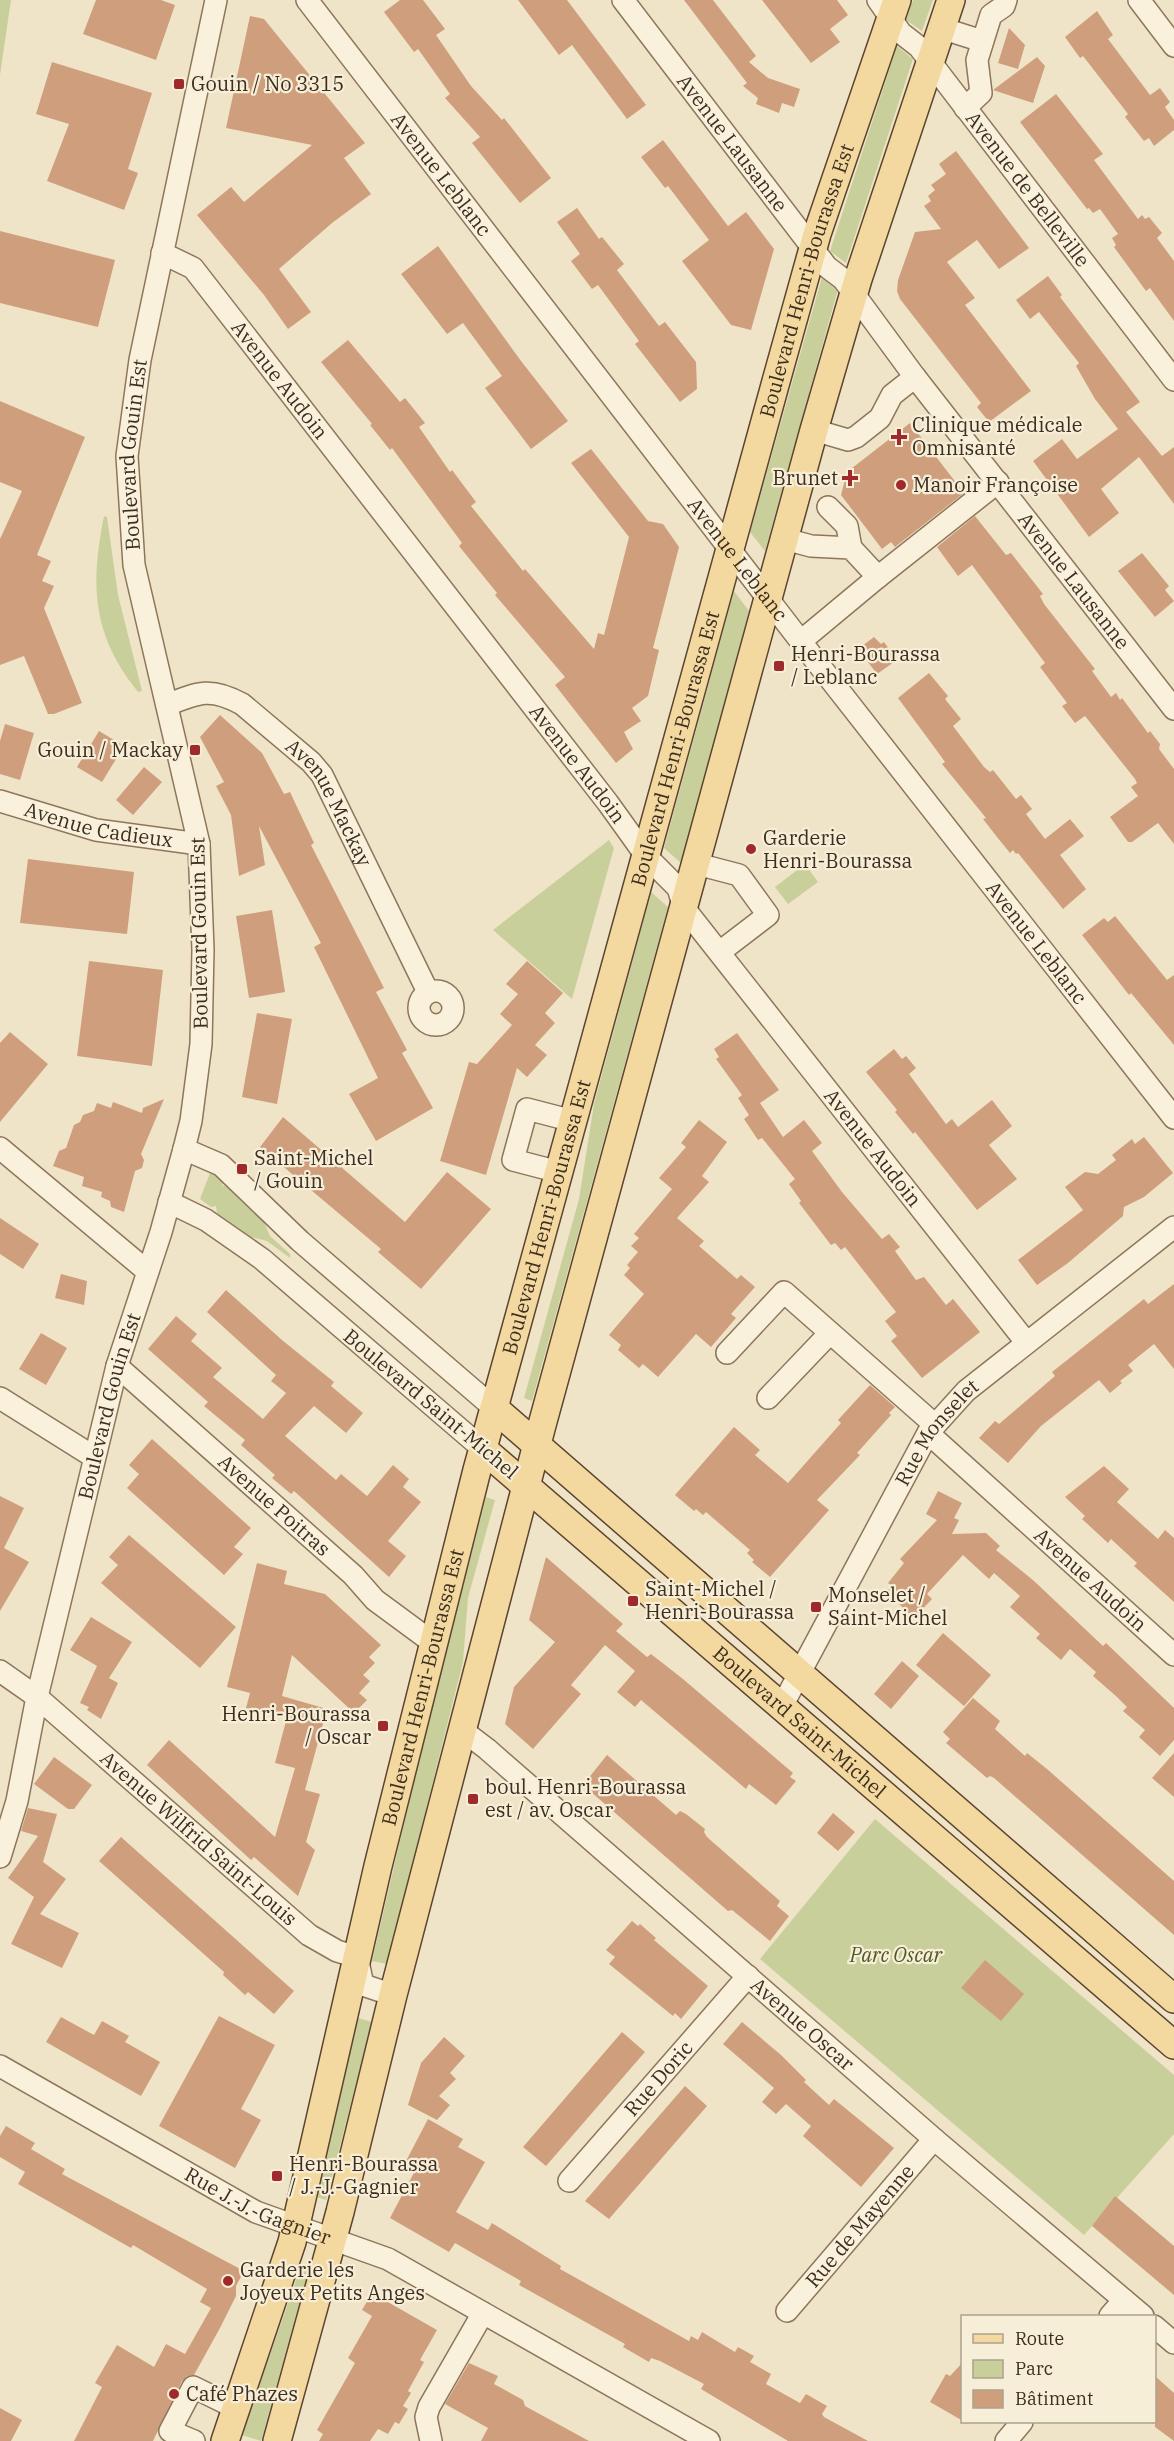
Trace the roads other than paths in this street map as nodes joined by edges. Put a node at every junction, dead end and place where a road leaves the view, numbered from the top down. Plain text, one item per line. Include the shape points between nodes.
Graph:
1 (216, 0) edge
2 (307, 0) edge
3 (623, 0) edge
4 (951, 0) edge
5 (1006, 0) edge
6 (1139, 0) edge
7 (889, 5) edge
8 (941, 28) junction
9 (982, 41) junction
10 (1174, 46) edge
11 (929, 64) junction
12 (965, 108) junction
13 (813, 248) junction
14 (162, 253) junction
15 (853, 294) junction
16 (915, 377) junction
17 (1174, 381) edge
18 (814, 429) junction
19 (998, 482) junction
20 (828, 507) dead end
21 (785, 538) junction
22 (730, 548) junction
23 (851, 548) junction
24 (878, 577) junction
25 (768, 599) junction
26 (801, 641) junction
27 (167, 705) junction
28 (1174, 709) edge
29 (0, 801) edge
30 (199, 844) junction
31 (646, 856) junction
32 (697, 864) junction
33 (684, 908) junction
34 (721, 951) junction
35 (428, 992) dead end
36 (1174, 1118) edge
37 (573, 1121) junction
38 (0, 1148) edge
39 (184, 1149) junction
40 (559, 1172) junction
41 (169, 1202) junction
42 (1174, 1227) edge
43 (147, 1271) junction
44 (830, 1333) junction
45 (1026, 1342) junction
46 (727, 1353) dead end
47 (117, 1366) junction
48 (0, 1398) edge
49 (768, 1398) dead end
50 (494, 1408) junction
51 (931, 1429) junction
52 (537, 1445) junction
53 (483, 1449) junction
54 (94, 1456) junction
55 (526, 1485) junction
56 (432, 1642) junction
57 (1174, 1655) edge
58 (0, 1671) edge
59 (800, 1674) junction
60 (37, 1697) junction
61 (782, 1706) junction
62 (462, 1730) junction
63 (0, 1857) edge
64 (357, 1956) junction
65 (748, 1977) junction
66 (393, 1995) junction
67 (1174, 1998) edge
68 (1174, 2045) edge
69 (0, 2066) edge
70 (934, 2139) junction
71 (569, 2181) dead end
72 (295, 2227) junction
73 (333, 2238) junction
74 (1124, 2300) junction
75 (787, 2310) dead end
76 (483, 2313) junction
77 (1111, 2315) edge
78 (1142, 2315) edge
79 (1156, 2327) edge
80 (1174, 2343) edge
81 (236, 2408) junction
82 (1020, 2423) edge
83 (194, 2441) edge
84 (225, 2441) edge
85 (277, 2441) edge
86 (431, 2441) edge
87 (709, 2441) edge
88 (1006, 2441) edge

1 - 14 street, Boulevard Gouin Est
2 - 22 street, Avenue Leblanc
3 - 13 street, Avenue Lausanne
4 - 8 main road
5 - 9 street via 992,15
6 - 10 street
7 - 11 street, Avenue de Belleville via 901,33 919,47
7 - 13 main road, Boulevard Henri-Bourassa Est
8 - 9 street
8 - 11 main road
9 - 12 street via 976,60 981,93
11 - 12 street, Avenue de Belleville
11 - 15 main road
12 - 17 street, Avenue de Belleville
13 - 15 street, Avenue Lausanne
13 - 22 main road, Boulevard Henri-Bourassa Est
14 - 27 street, Boulevard Gouin Est via 132,405 127,473 134,565
14 - 31 street, Avenue Audoin via 193,268
15 - 16 street, Avenue Lausanne
15 - 18 main road
16 - 18 street via 892,395 880,418 856,438 848,440
16 - 19 street, Avenue Lausanne
18 - 21 main road
19 - 24 street
19 - 28 street, Avenue Lausanne
20 - 23 street via 847,526
21 - 23 street via 811,546
21 - 25 main road
22 - 25 street, Avenue Leblanc
22 - 31 main road, Boulevard Henri-Bourassa Est
23 - 24 street
24 - 26 street
25 - 26 street, Avenue Leblanc
25 - 32 main road
26 - 36 street, Avenue Leblanc
27 - 30 street, Boulevard Gouin Est
27 - 35 street, Avenue Mackay via 198,692 231,698 312,762
29 - 30 street, Avenue Cadieux via 96,830
30 - 39 street, Boulevard Gouin Est via 203,1012 191,1121
31 - 33 street, Avenue Audoin via 678,888
31 - 37 main road, Boulevard Henri-Bourassa Est
32 - 33 main road
32 - 34 street via 739,875 768,915
33 - 34 street, Avenue Audoin
33 - 52 main road
34 - 45 street, Avenue Audoin
37 - 40 main road, Boulevard Henri-Bourassa Est
37 - 40 street via 527,1109 513,1160
38 - 43 street
39 - 41 street, Boulevard Gouin Est
39 - 50 street, Boulevard Saint-Michel via 221,1165 300,1241
40 - 50 main road, Boulevard Henri-Bourassa Est
41 - 43 street, Boulevard Gouin Est
41 - 53 street, Boulevard Saint-Michel via 206,1220 262,1259
42 - 45 street, Rue Monselet
43 - 47 street, Boulevard Gouin Est
44 - 46 street, Avenue Audoin via 784,1292
44 - 49 street
44 - 51 street, Avenue Audoin
45 - 51 street, Rue Monselet via 966,1391
47 - 54 street, Boulevard Gouin Est
47 - 56 street, Avenue Poitras via 353,1575 375,1600
48 - 54 street
50 - 52 main road, Boulevard Saint-Michel
50 - 53 main road, Boulevard Henri-Bourassa Est
51 - 57 street, Avenue Audoin
51 - 59 street, Rue Monselet
52 - 55 main road
52 - 59 main road, Boulevard Saint-Michel
53 - 55 main road, Boulevard Saint-Michel
53 - 56 main road, Boulevard Henri-Bourassa Est
54 - 60 street, Boulevard Gouin Est
55 - 61 main road, Boulevard Saint-Michel
55 - 62 main road
56 - 64 main road, Boulevard Henri-Bourassa Est
58 - 60 street, Avenue Wilfrid Saint-Louis
59 - 61 street, Rue Monselet
59 - 67 main road, Boulevard Saint-Michel
60 - 63 street, Boulevard Gouin Est
60 - 64 street, Avenue Wilfrid Saint-Louis via 309,1935
61 - 68 main road, Boulevard Saint-Michel
62 - 65 street, Avenue Oscar
62 - 66 main road
64 - 66 street via 363,1985
64 - 72 main road, Boulevard Henri-Bourassa Est
65 - 70 street, Avenue Oscar
65 - 71 street, Rue Doric
66 - 73 main road
69 - 72 street, Rue J.-J.-Gagnier via 256,2212
70 - 74 street, Avenue Oscar
70 - 75 street, Rue de Mayenne
72 - 73 street, Rue J.-J.-Gagnier
72 - 81 main road, Boulevard Henri-Bourassa Est via 277,2292
73 - 76 street, Rue J.-J.-Gagnier via 388,2259
73 - 85 main road
74 - 77 street
74 - 78 street, Avenue Oscar
76 - 86 street via 429,2407 426,2417
76 - 87 street, Rue J.-J.-Gagnier
79 - 80 street
81 - 83 street via 193,2387 170,2431
81 - 84 main road, Boulevard Henri-Bourassa Est
82 - 88 street

